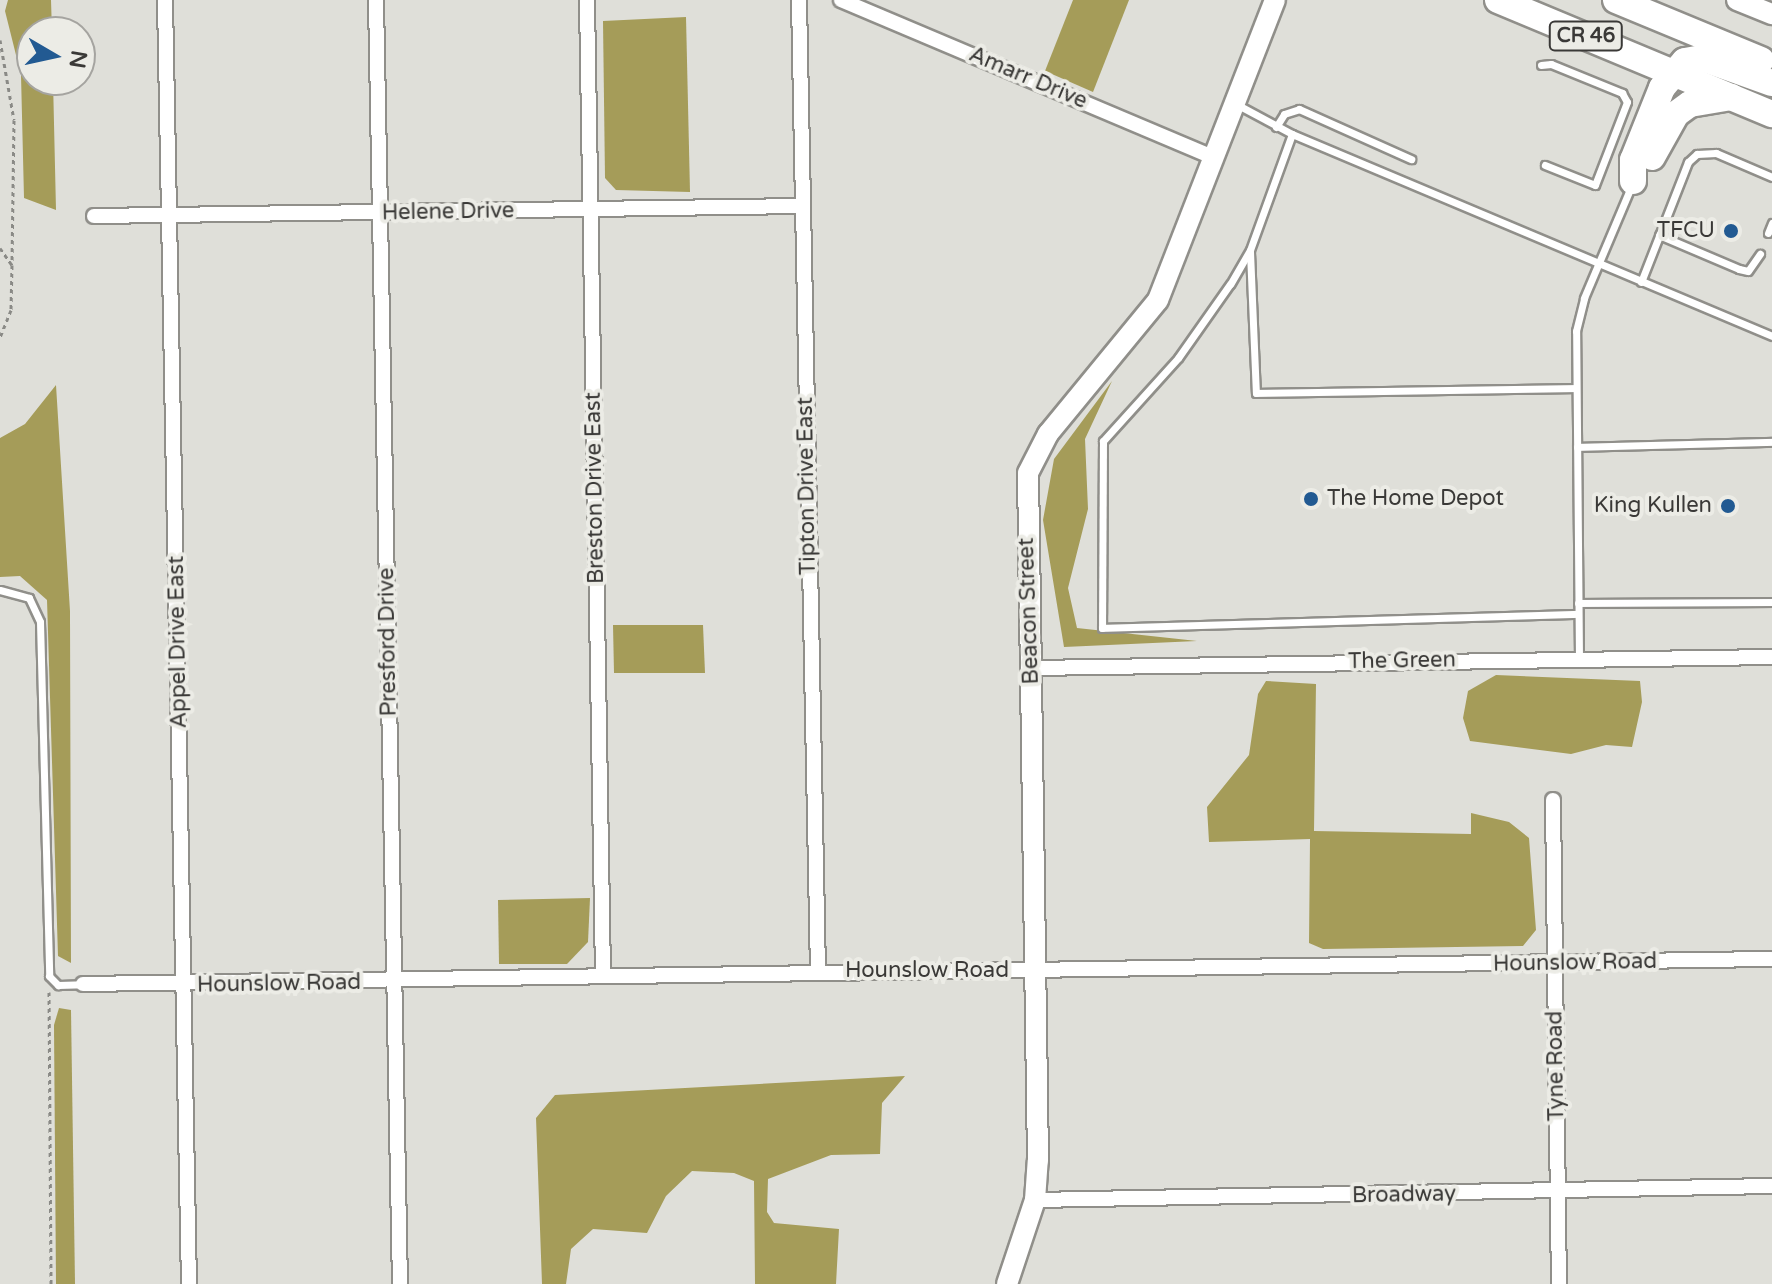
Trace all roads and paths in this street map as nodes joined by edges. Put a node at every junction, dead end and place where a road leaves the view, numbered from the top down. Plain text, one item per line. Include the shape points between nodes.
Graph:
1 (165, 0) edge
2 (376, 0) edge
3 (587, 0) edge
4 (799, 0) edge
5 (841, 0) edge
6 (1275, 0) edge
7 (1498, 0) edge
8 (1616, 0) edge
9 (1737, 0) edge
10 (1772, 14) edge
11 (0, 40) edge
12 (1541, 65) dead end
13 (1772, 65) edge
14 (1674, 73) junction
15 (1772, 83) edge
16 (1731, 97) junction
17 (1237, 104) junction
18 (1772, 114) edge
19 (1276, 127) junction
20 (1292, 134) junction
21 (1215, 158) junction
22 (1411, 159) dead end
23 (1545, 165) dead end
24 (1772, 177) edge
25 (1633, 181) junction
26 (802, 206) junction
27 (590, 210) junction
28 (379, 213) junction
29 (94, 216) dead end
30 (170, 216) junction
31 (1772, 223) edge
32 (1768, 233) dead end
33 (1659, 235) junction
34 (0, 248) edge
35 (1250, 250) junction
36 (1760, 254) dead end
37 (1598, 263) junction
38 (12, 265) junction
39 (1641, 282) junction
40 (1772, 336) edge
41 (0, 337) edge
42 (1576, 388) junction
43 (1772, 442) edge
44 (1577, 447) junction
45 (0, 590) edge
46 (1772, 602) edge
47 (1578, 603) junction
48 (1578, 614) junction
49 (1772, 657) edge
50 (1579, 658) junction
51 (1032, 668) junction
52 (1553, 800) dead end
53 (1772, 959) edge
54 (1554, 964) junction
55 (1037, 971) junction
56 (818, 972) junction
57 (49, 976) junction
58 (603, 976) junction
59 (394, 982) junction
60 (83, 984) joint
61 (184, 986) junction
62 (1772, 1186) edge
63 (1558, 1192) junction
64 (1035, 1200) junction
65 (51, 1284) edge
66 (189, 1284) edge
67 (400, 1284) edge
68 (1007, 1284) edge
69 (1559, 1284) edge

1 - 30 street, Appel Drive East
2 - 28 street, Presford Drive
3 - 27 street, Breston Drive East
4 - 26 street, Tipton Drive East
5 - 21 street, Amarr Drive
6 - 17 street, Beacon Street
7 - 14 highway, CR 46
8 - 13 highway, CR 46
9 - 10 street
11 - 38 path via 14,120
12 - 23 lane via 1551,64 1622,93 1627,102 1595,185
14 - 15 highway via 1685,61 1702,58
14 - 16 highway, CR 46
14 - 25 highway via 1633,160
16 - 18 highway, CR 46
16 - 25 highway via 1690,104 1676,114
17 - 19 lane
17 - 21 street, Beacon Street
19 - 20 lane
19 - 22 lane via 1284,114 1299,109
20 - 35 lane
20 - 37 lane
21 - 51 street, Beacon Street via 1158,300 1048,434 1028,473
24 - 33 lane via 1716,153 1697,154 1688,162
25 - 37 lane
26 - 27 street, Helene Drive
26 - 56 street, Tipton Drive East
27 - 28 street, Helene Drive
27 - 58 street, Breston Drive East
28 - 30 street, Helene Drive
28 - 59 street, Presford Drive
29 - 30 street, Helene Drive
30 - 61 street, Appel Drive East
31 - 32 lane
33 - 36 lane via 1748,271
33 - 39 lane
34 - 38 path
35 - 42 lane via 1256,393
35 - 48 lane via 1178,358 1103,441 1102,628
37 - 39 lane
37 - 42 lane via 1576,331
38 - 41 path via 11,310
39 - 40 lane
42 - 44 lane
43 - 44 lane
44 - 47 lane
45 - 57 lane via 29,598 40,622
46 - 47 lane
47 - 48 lane
48 - 50 lane
49 - 50 street, The Green
50 - 51 street, The Green
51 - 55 street, Beacon Street
52 - 54 street, Tyne Road
53 - 54 street, Hounslow Road
54 - 55 street, Hounslow Road
54 - 63 street, Tyne Road
55 - 56 street, Hounslow Road
55 - 64 street, Beacon Street
56 - 58 street, Hounslow Road
57 - 60 lane via 58,985
57 - 65 path
58 - 59 street, Hounslow Road
59 - 61 street, Hounslow Road
59 - 67 street, Presford Drive
60 - 61 street, Hounslow Road
61 - 66 street, Appel Drive East
62 - 63 street, Broadway
63 - 64 street, Broadway
63 - 69 street, Tyne Road
64 - 68 street, Beacon Street

